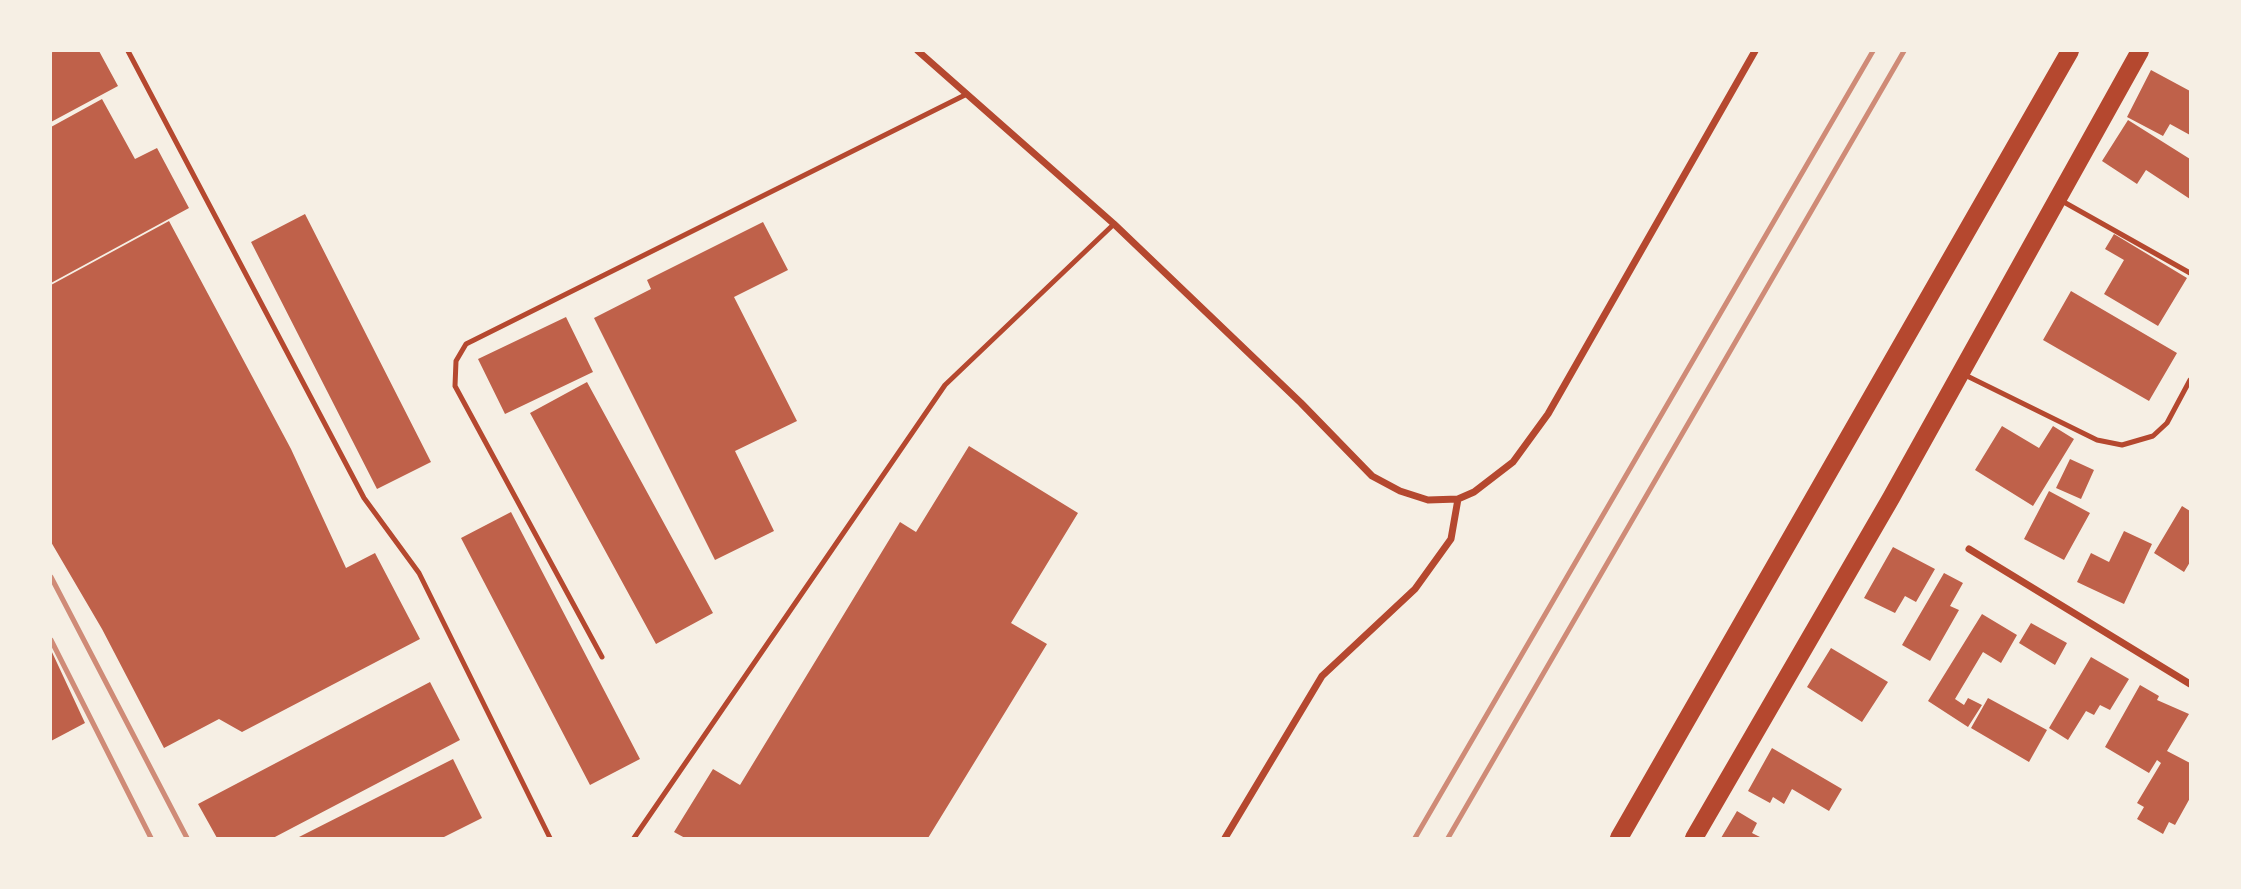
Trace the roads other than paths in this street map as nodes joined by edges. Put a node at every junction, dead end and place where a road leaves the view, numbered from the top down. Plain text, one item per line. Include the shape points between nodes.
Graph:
1 (128, 51) edge
2 (918, 51) edge
3 (1755, 51) edge
4 (2070, 51) edge
5 (2140, 51) edge
6 (967, 94) junction
7 (2058, 198) junction
8 (1114, 224) junction
9 (2190, 273) edge
10 (1960, 373) junction
11 (2190, 380) edge
12 (1458, 499) junction
13 (1969, 549) dead end
14 (601, 657) dead end
15 (2190, 684) edge
16 (550, 838) edge
17 (634, 838) edge
18 (1225, 838) edge
19 (1619, 838) edge
20 (1694, 838) edge

1 - 16 lane via 364,498 419,573
2 - 6 street
3 - 12 street via 1548,414 1513,462 1492,481
4 - 19 main road
5 - 7 main road
6 - 8 street
6 - 14 lane via 466,344 456,361 455,386
7 - 9 lane
7 - 10 main road
8 - 12 street via 1372,476 1427,500
8 - 17 lane via 945,385
10 - 11 lane via 2097,440 2122,446 2153,436 2167,424
10 - 20 main road
12 - 18 street via 1451,539 1415,589 1322,676
13 - 15 street

